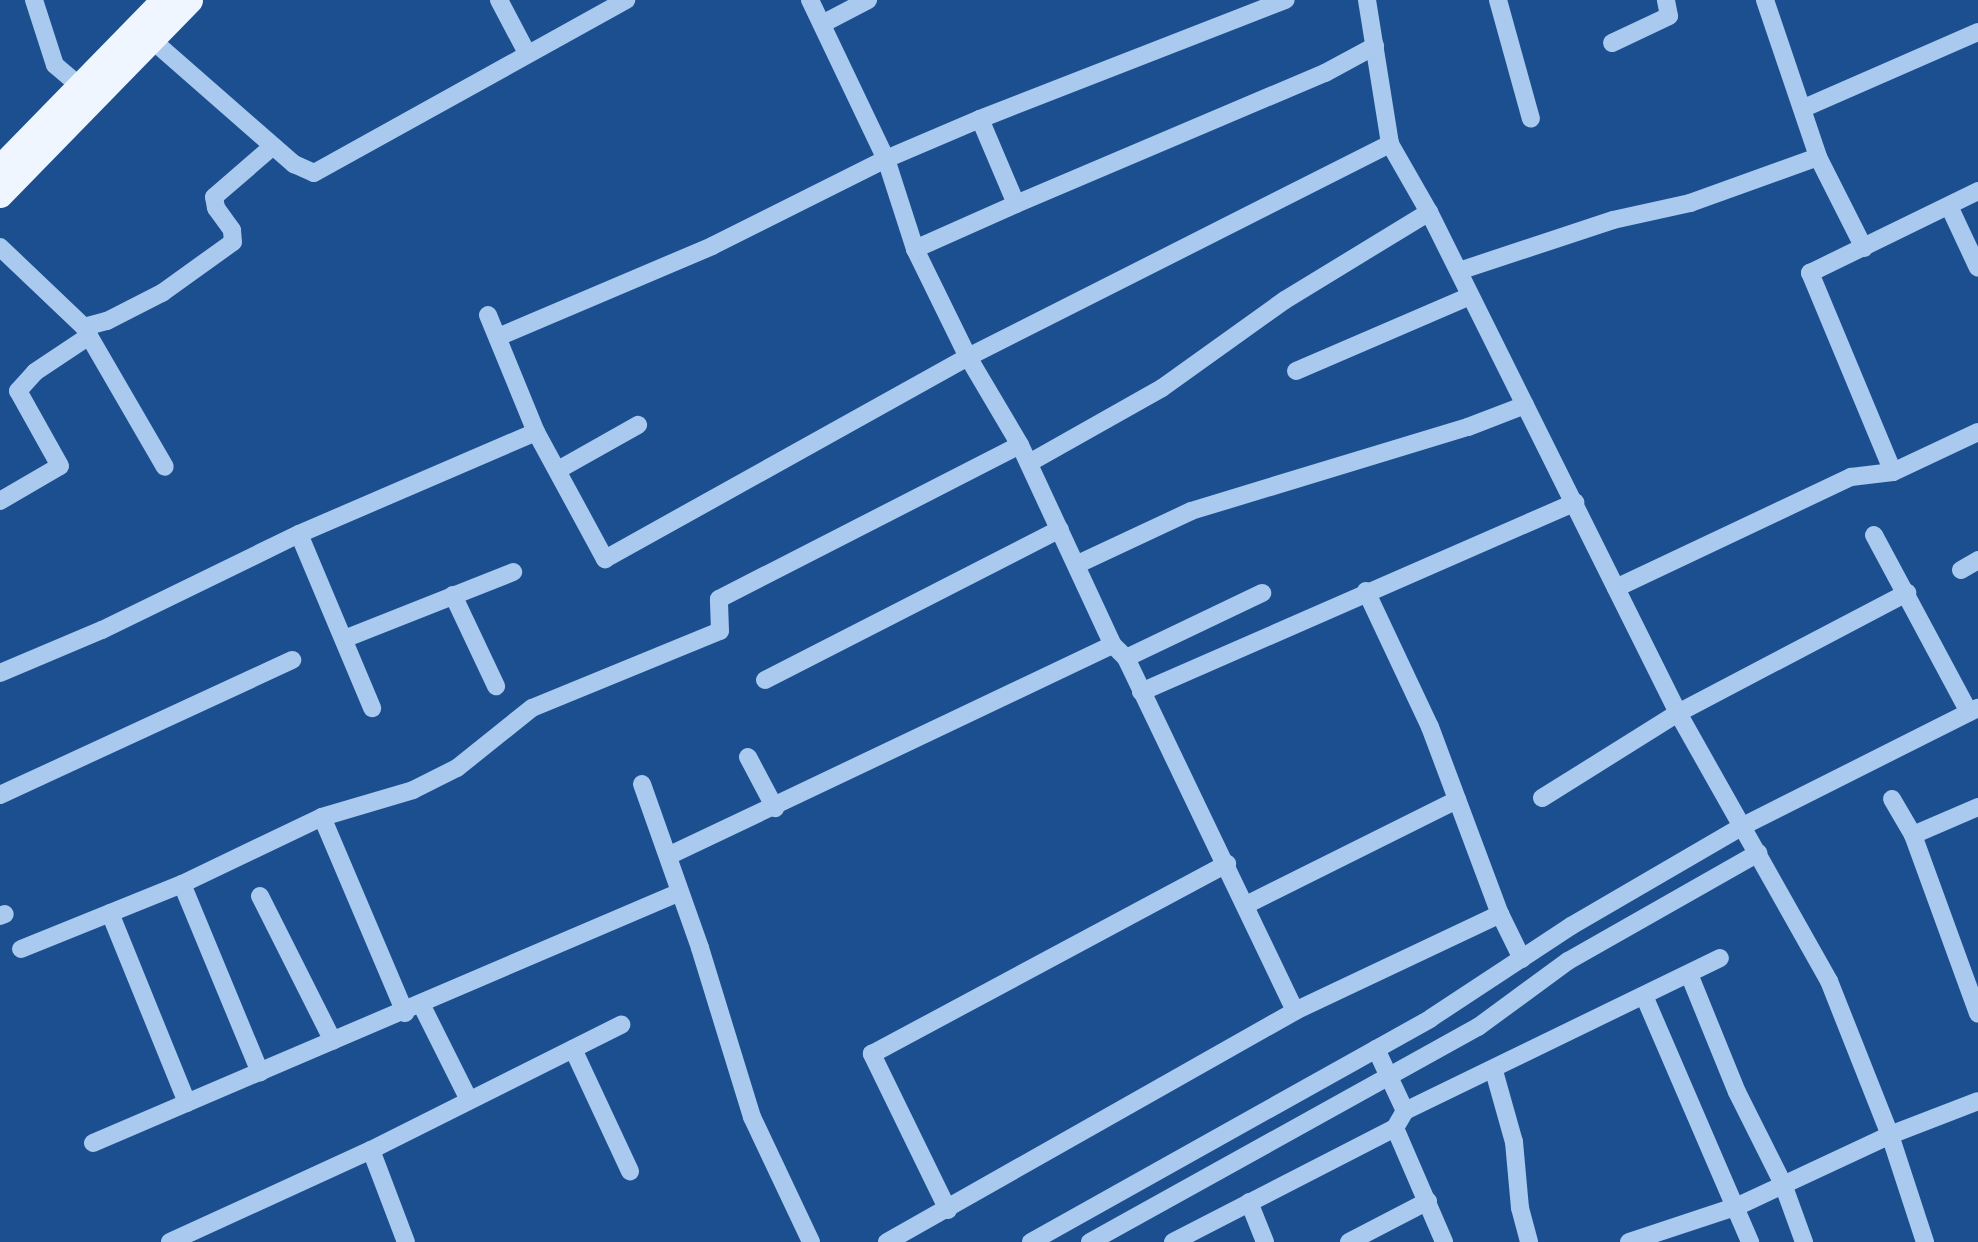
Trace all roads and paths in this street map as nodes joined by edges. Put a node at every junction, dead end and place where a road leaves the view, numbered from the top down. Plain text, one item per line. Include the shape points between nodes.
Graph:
1 (34, 0) edge
2 (163, 0) edge
3 (190, 0) edge
4 (499, 0) edge
5 (626, 0) edge
6 (810, 0) edge
7 (868, 0) edge
8 (1286, 0) edge
9 (1368, 0) edge
10 (1498, 0) edge
11 (1666, 0) edge
12 (1765, 0) edge
13 (822, 24) junction
14 (1978, 32) edge
15 (145, 34) junction
16 (1612, 43) dead end
17 (1376, 46) junction
18 (527, 53) junction
19 (88, 93) junction
20 (1804, 108) junction
21 (980, 119) junction
22 (1530, 120) dead end
23 (1390, 144) junction
24 (273, 146) junction
25 (1818, 156) junction
26 (886, 160) junction
27 (2, 181) edge
28 (1978, 191) edge
29 (1016, 204) junction
30 (1949, 206) junction
31 (1430, 212) junction
32 (0, 248) edge
33 (1864, 248) junction
34 (915, 249) junction
35 (1978, 268) edge
36 (1458, 271) junction
37 (1470, 296) junction
38 (488, 315) dead end
39 (86, 332) junction
40 (498, 338) junction
41 (968, 357) junction
42 (1296, 371) dead end
43 (1525, 405) junction
44 (638, 425) dead end
45 (536, 432) junction
46 (1978, 432) edge
47 (1020, 445) junction
48 (1029, 462) junction
49 (165, 467) dead end
50 (558, 470) junction
51 (1893, 472) junction
52 (0, 500) edge
53 (1575, 502) junction
54 (1060, 529) junction
55 (298, 534) junction
56 (1874, 536) dead end
57 (1978, 560) edge
58 (1078, 564) junction
59 (1961, 570) dead end
60 (513, 572) dead end
61 (1616, 588) junction
62 (1366, 591) junction
63 (1262, 592) dead end
64 (1907, 593) junction
65 (454, 595) junction
66 (344, 639) junction
67 (1119, 651) junction
68 (292, 660) dead end
69 (0, 674) edge
70 (764, 680) dead end
71 (496, 686) dead end
72 (1141, 692) junction
73 (372, 708) dead end
74 (1974, 710) edge
75 (1678, 713) junction
76 (748, 757) dead end
77 (642, 784) dead end
78 (0, 796) edge
79 (1542, 798) dead end
80 (1892, 798) dead end
81 (1457, 800) junction
82 (1978, 807) edge
83 (775, 808) junction
84 (322, 816) junction
85 (1743, 826) junction
86 (1913, 835) junction
87 (1758, 853) junction
88 (668, 856) junction
89 (1227, 864) junction
90 (182, 884) junction
91 (680, 892) junction
92 (260, 896) dead end
93 (1246, 905) junction
94 (110, 913) junction
95 (1500, 914) junction
96 (21, 949) dead end
97 (1720, 958) dead end
98 (1522, 959) junction
99 (1689, 974) junction
100 (1645, 998) junction
101 (413, 1008) junction
102 (1295, 1011) junction
103 (1978, 1014) edge
104 (621, 1025) dead end
105 (332, 1042) junction
106 (574, 1049) junction
107 (1376, 1049) junction
108 (1494, 1071) junction
109 (260, 1072) junction
110 (1389, 1078) junction
111 (469, 1100) junction
112 (1978, 1101) edge
113 (187, 1103) junction
114 (1405, 1111) junction
115 (1395, 1128) junction
116 (1890, 1135) junction
117 (93, 1143) dead end
118 (371, 1150) junction
119 (630, 1171) dead end
120 (1783, 1184) junction
121 (1428, 1200) junction
122 (1250, 1202) junction
123 (1738, 1206) junction
124 (948, 1210) junction
125 (208, 1235) edge
126 (1675, 1236) edge
127 (170, 1242) edge
128 (406, 1242) edge
129 (811, 1242) edge
130 (888, 1242) edge
131 (1031, 1242) edge
132 (1090, 1242) edge
133 (1173, 1242) edge
134 (1265, 1242) edge
135 (1349, 1242) edge
136 (1444, 1242) edge
137 (1529, 1242) edge
138 (1628, 1242) edge
139 (1750, 1242) edge
140 (1804, 1242) edge
141 (1925, 1242) edge

1 - 19 street via 55,65
2 - 15 main road
3 - 15 main road
4 - 18 street
5 - 18 street
6 - 13 street
7 - 13 street
8 - 21 street
9 - 17 street
10 - 22 street
11 - 16 street via 1669,16
12 - 20 street
13 - 26 street
14 - 20 street
15 - 19 main road
15 - 24 street
17 - 23 street
17 - 29 street
18 - 24 street via 314,173
19 - 27 main road
20 - 25 street
21 - 26 street
21 - 29 street
23 - 31 street
23 - 41 street
24 - 39 street via 214,197 233,242 162,293
25 - 33 street
25 - 36 street via 1690,203 1613,220
26 - 34 street
26 - 40 street via 712,246
28 - 30 street
29 - 34 street
30 - 33 street
30 - 35 street
31 - 36 street
31 - 48 street via 1285,300 1162,388
32 - 39 street
33 - 51 street via 1810,273
34 - 41 street
36 - 37 street
37 - 42 street
37 - 43 street
38 - 40 street
39 - 49 street
39 - 52 street via 22,382 18,398 60,466
40 - 45 street
41 - 47 street
41 - 50 street via 604,559
43 - 53 street
43 - 58 street via 1191,510
44 - 50 street
45 - 50 street
45 - 55 street
46 - 51 street
47 - 48 street
47 - 84 street via 718,600 720,630 532,708 458,768 413,790
48 - 54 street
51 - 61 street via 1851,477
53 - 61 street
53 - 62 street
54 - 58 street
54 - 70 street
55 - 66 street
55 - 69 street
56 - 64 street
57 - 59 street
58 - 67 street
60 - 65 street
61 - 75 street
62 - 72 street
62 - 81 street
63 - 67 street
64 - 74 street
64 - 75 street
65 - 66 street
65 - 71 street
66 - 73 street
67 - 72 street
67 - 83 street
68 - 78 street
72 - 89 street
74 - 85 street
75 - 79 street
75 - 85 street
76 - 83 street
77 - 88 street
80 - 86 street
81 - 93 street
81 - 95 street
82 - 86 street
83 - 88 street
84 - 90 street
84 - 101 street
85 - 87 street
85 - 98 street
86 - 103 street
87 - 110 street via 1568,961 1478,1027
87 - 116 street via 1829,981
88 - 91 street
89 - 93 street
89 - 124 street via 872,1054
90 - 94 street
90 - 109 street
91 - 101 street
91 - 129 street via 752,1117
92 - 105 street
93 - 102 street
94 - 96 street
94 - 113 street
95 - 98 street
95 - 102 street
97 - 99 street
98 - 107 street
99 - 100 street
99 - 120 street
100 - 108 street
100 - 123 street
101 - 105 street
101 - 111 street
102 - 124 street
104 - 106 street
105 - 109 street
106 - 111 street
106 - 119 street
107 - 110 street
107 - 131 street
108 - 114 street
108 - 137 street via 1514,1142
109 - 113 street
110 - 114 street
110 - 132 street
111 - 118 street
112 - 116 street
113 - 117 street
114 - 115 street
115 - 121 street
115 - 122 street
116 - 120 street
116 - 141 street
118 - 125 street
118 - 128 street
120 - 123 street
120 - 140 street
121 - 135 street
121 - 136 street
122 - 133 street
122 - 134 street
123 - 126 street
123 - 139 street
124 - 130 street
125 - 127 street
126 - 138 street

